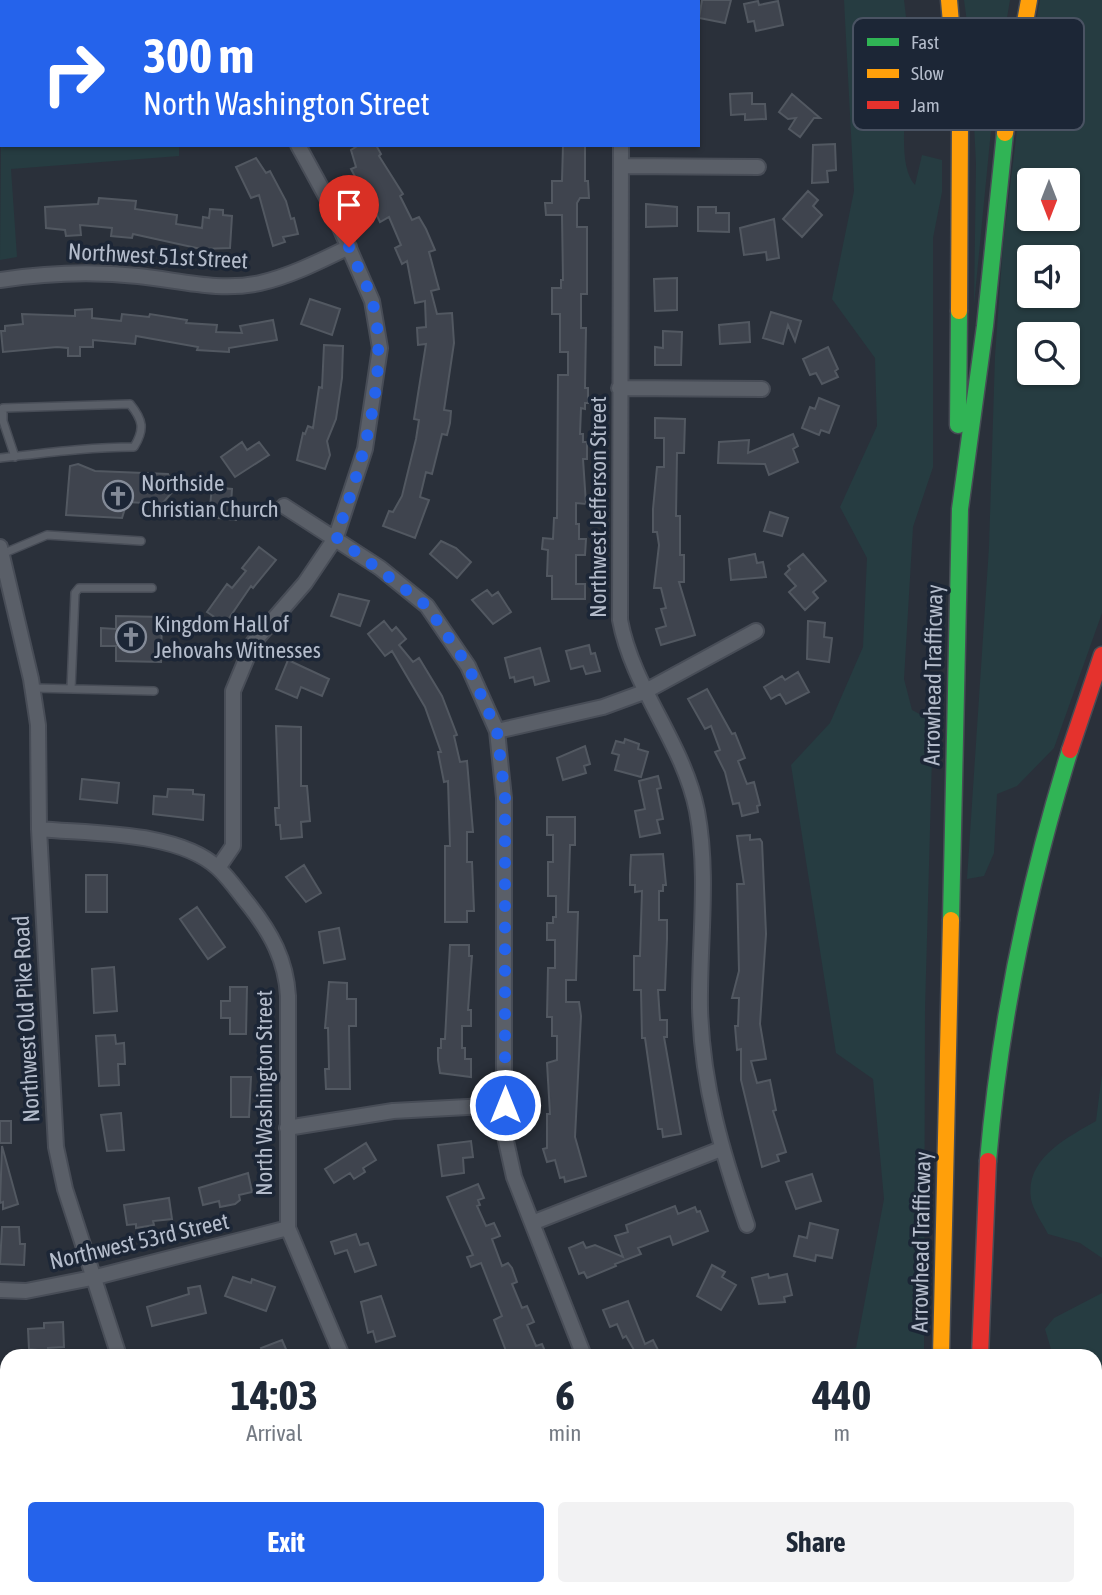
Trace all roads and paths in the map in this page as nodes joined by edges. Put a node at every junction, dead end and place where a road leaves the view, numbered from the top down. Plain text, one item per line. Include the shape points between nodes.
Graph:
1 (949, 0) edge
2 (1029, 0) edge
3 (951, 18) edge
4 (1026, 18) edge
5 (960, 130) edge
6 (1006, 130) edge
7 (299, 147) edge
8 (621, 147) edge
9 (621, 166) junction
10 (758, 167) dead end
11 (349, 247) junction
12 (0, 280) edge
13 (620, 388) junction
14 (762, 389) dead end
15 (15, 457) junction
16 (0, 458) edge
17 (284, 506) dead end
18 (960, 509) junction
19 (336, 537) junction
20 (141, 541) dead end
21 (1, 551) edge
22 (152, 588) dead end
23 (756, 631) dead end
24 (1102, 654) edge
25 (32, 688) junction
26 (71, 689) junction
27 (154, 691) dead end
28 (644, 692) junction
29 (497, 731) junction
30 (39, 829) junction
31 (218, 868) junction
32 (505, 1105) junction
33 (287, 1128) junction
34 (721, 1149) junction
35 (532, 1223) junction
36 (747, 1225) dead end
37 (288, 1228) junction
38 (92, 1278) junction
39 (0, 1290) edge
40 (117, 1349) edge
41 (339, 1349) edge
42 (581, 1349) edge
43 (941, 1349) edge
44 (980, 1349) edge

1 - 3 highway
2 - 4 highway, Arrowhead Trafficway
5 - 18 highway
6 - 18 highway, Arrowhead Trafficway
7 - 11 street
8 - 9 street, Northwest Jefferson Street
9 - 10 street
9 - 13 street, Northwest Jefferson Street
11 - 12 street, Northwest 51st Street via 296,272 232,286 93,274 47,273
11 - 19 street via 372,301 380,348 365,449
13 - 14 street
13 - 28 street, Northwest Jefferson Street via 620,620 630,662
15 - 15 lane via 92,447 134,447 142,434 142,419 130,404 3,408
15 - 16 lane
17 - 19 street
18 - 43 highway, Arrowhead Trafficway
19 - 29 street via 427,606 468,666
19 - 31 street via 305,583 253,643 233,691 233,846
20 - 21 lane via 47,535
21 - 25 street, Northwest Old Pike Road
22 - 26 lane via 79,588 75,593
23 - 28 street
24 - 44 highway via 1068,755 1012,970 987,1150
25 - 26 lane
25 - 30 street, Northwest Old Pike Road via 38,725
26 - 27 lane
28 - 29 street via 603,707
28 - 34 street, Northwest Jefferson Street via 675,748 696,811 701,847 702,1044
29 - 32 street via 505,798
30 - 31 street, North Washington Street via 159,841 194,851
30 - 38 street, Northwest Old Pike Road via 56,1147
31 - 33 street, North Washington Street via 262,921 285,970
32 - 33 street via 393,1111
32 - 35 street via 509,1161
33 - 37 street, North Washington Street
34 - 35 street
34 - 36 street, Northwest Jefferson Street
35 - 42 street
37 - 38 street, Northwest 53rd Street
37 - 41 street, North Washington Street
38 - 39 street, Northwest 53rd Street via 26,1291
38 - 40 street, Northwest Old Pike Road

